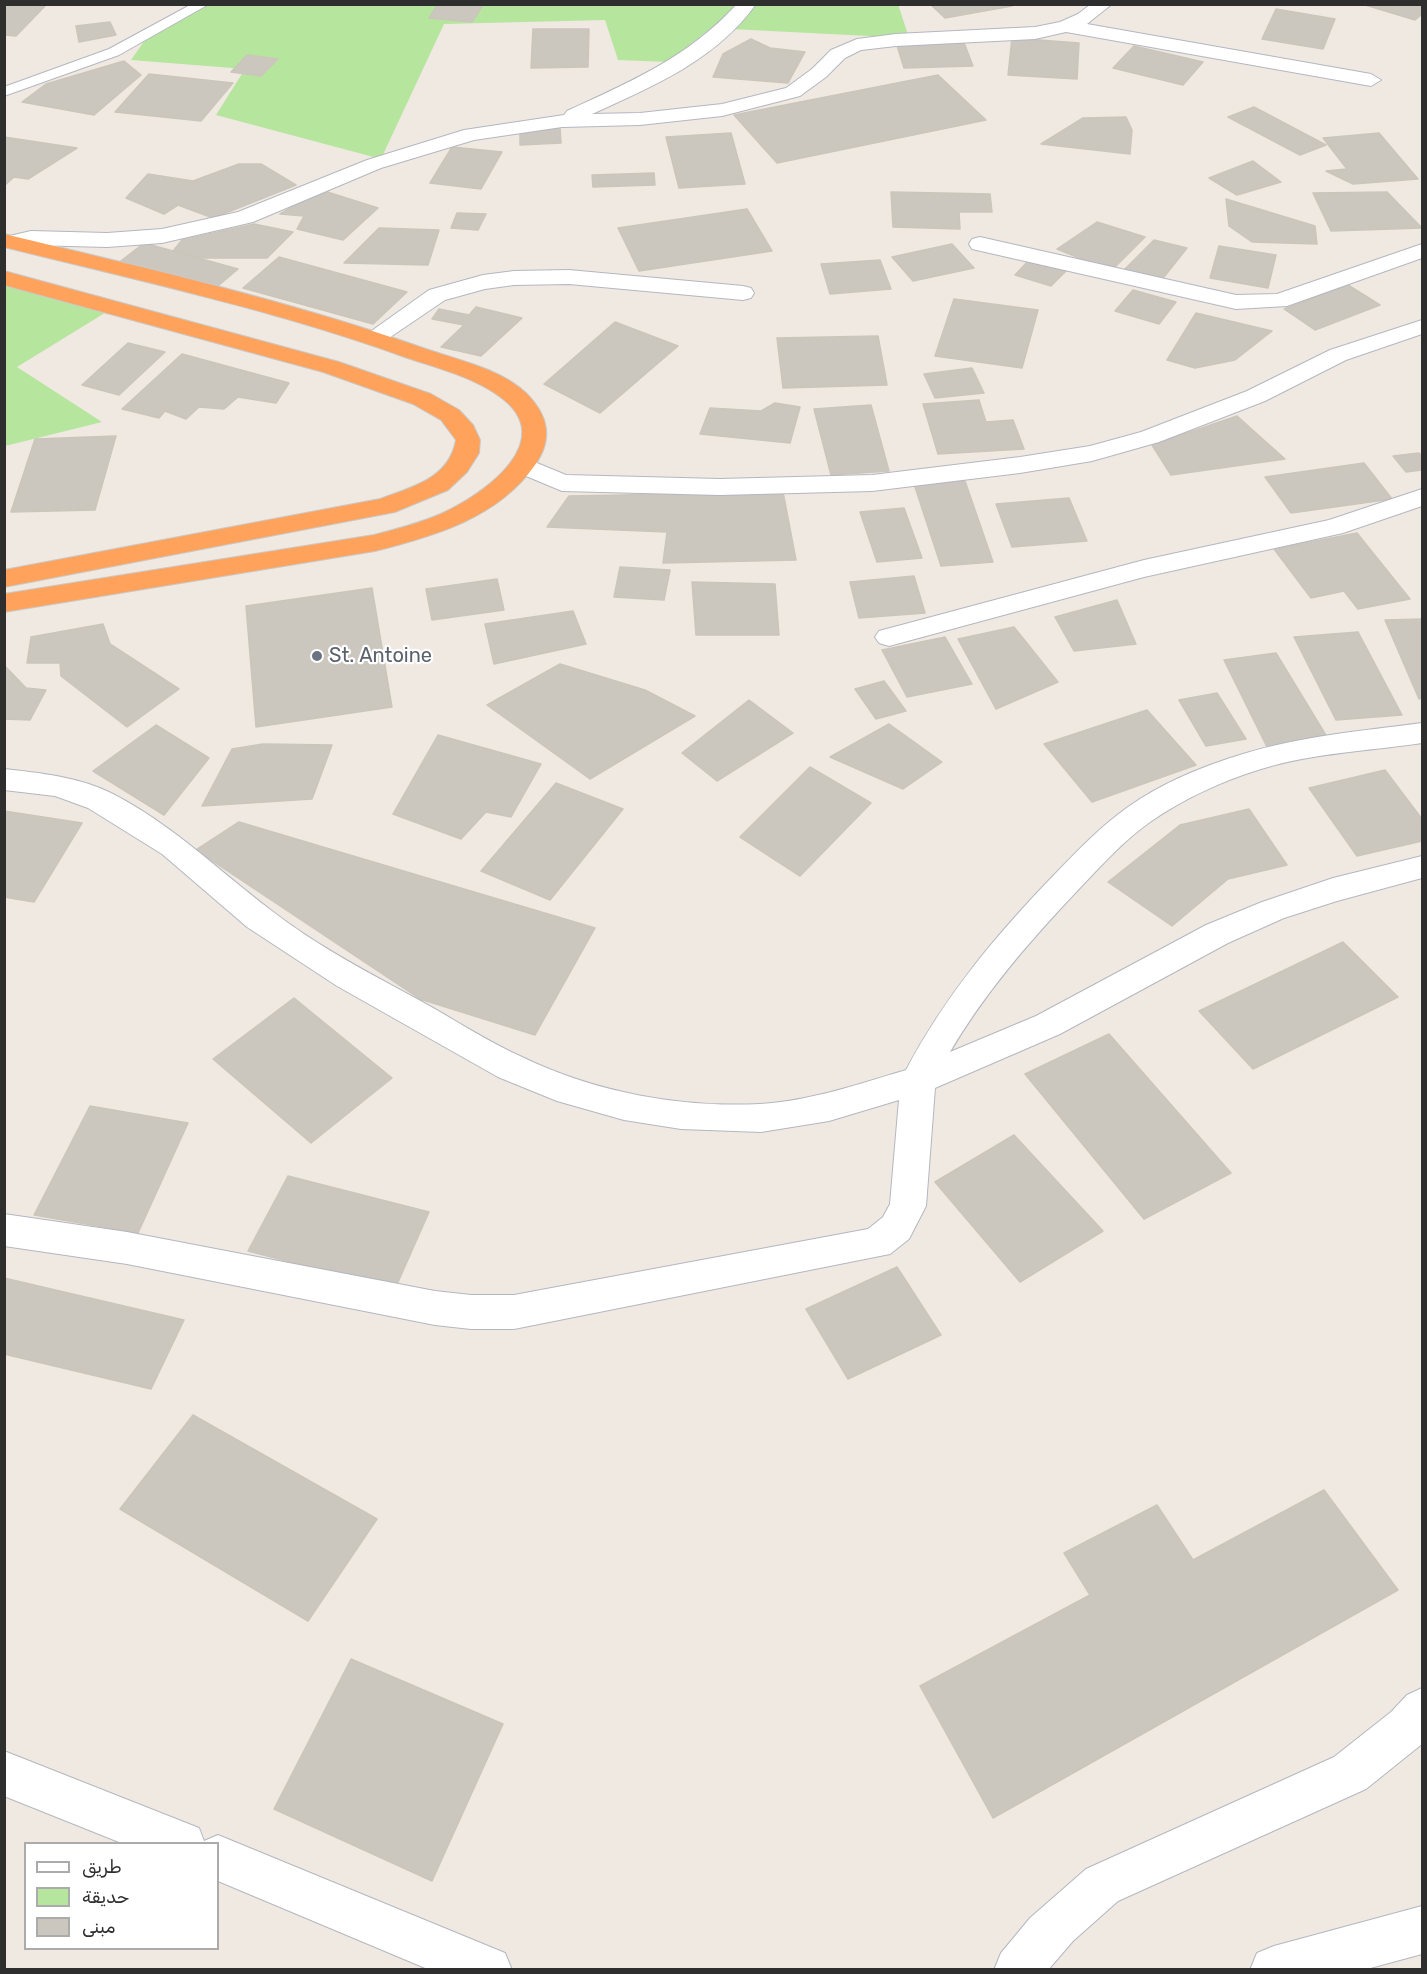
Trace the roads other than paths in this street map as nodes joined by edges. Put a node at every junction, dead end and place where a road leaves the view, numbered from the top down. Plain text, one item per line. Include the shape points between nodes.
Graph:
1 (203, 4) edge
2 (1103, 4) edge
3 (748, 5) edge
4 (1066, 26) junction
5 (1371, 80) dead end
6 (4, 92) edge
7 (562, 122) junction
8 (9, 241) edge
9 (980, 244) dead end
10 (1422, 251) edge
11 (4, 278) edge
12 (743, 293) dead end
13 (1422, 327) edge
14 (375, 337) junction
15 (523, 466) junction
16 (1422, 497) edge
17 (4, 579) edge
18 (4, 603) edge
19 (889, 637) dead end
20 (1422, 733) edge
21 (4, 779) edge
22 (1422, 867) edge
23 (918, 1080) junction
24 (4, 1230) edge
25 (1422, 1710) edge
26 (4, 1773) edge
27 (178, 1842) edge
28 (219, 1858) edge
29 (1422, 1930) edge
30 (488, 1970) edge
31 (1018, 1970) edge
32 (1274, 1970) edge

1 - 6 lane via 114,52
2 - 4 street
3 - 7 street via 682,64
4 - 5 street
4 - 7 street via 1035,33 857,45 838,54 793,92 764,101 640,119
7 - 8 street via 513,127 425,147 245,218 162,236
8 - 14 highway
9 - 10 street via 1236,302 1280,301
11 - 17 highway via 331,367 422,399 450,415 468,440 466,453 454,472 439,485 386,506
12 - 14 street via 569,277 514,278 437,295
13 - 15 street via 1338,355 1256,396 1150,437 1092,453 1020,465 872,483 720,487 562,483
14 - 15 highway via 464,370 518,399 532,419 535,443
15 - 18 highway via 485,498 451,519 375,543
16 - 19 street via 1384,515 1168,563
20 - 23 street via 1281,755 1232,768 1137,816 1094,854 1011,940 961,1003
21 - 23 street via 57,786 99,800 173,846 258,918 349,977 510,1067 569,1091 624,1106 681,1115 761,1118 829,1107
22 - 23 street via 1334,890 1245,922 1048,1025
23 - 24 street via 908,1206 896,1228 877,1243 514,1312 435,1308 127,1248
25 - 31 street via 1407,1728 1350,1773 1102,1885 1069,1911 1030,1951
26 - 27 street
28 - 30 street
29 - 32 street

